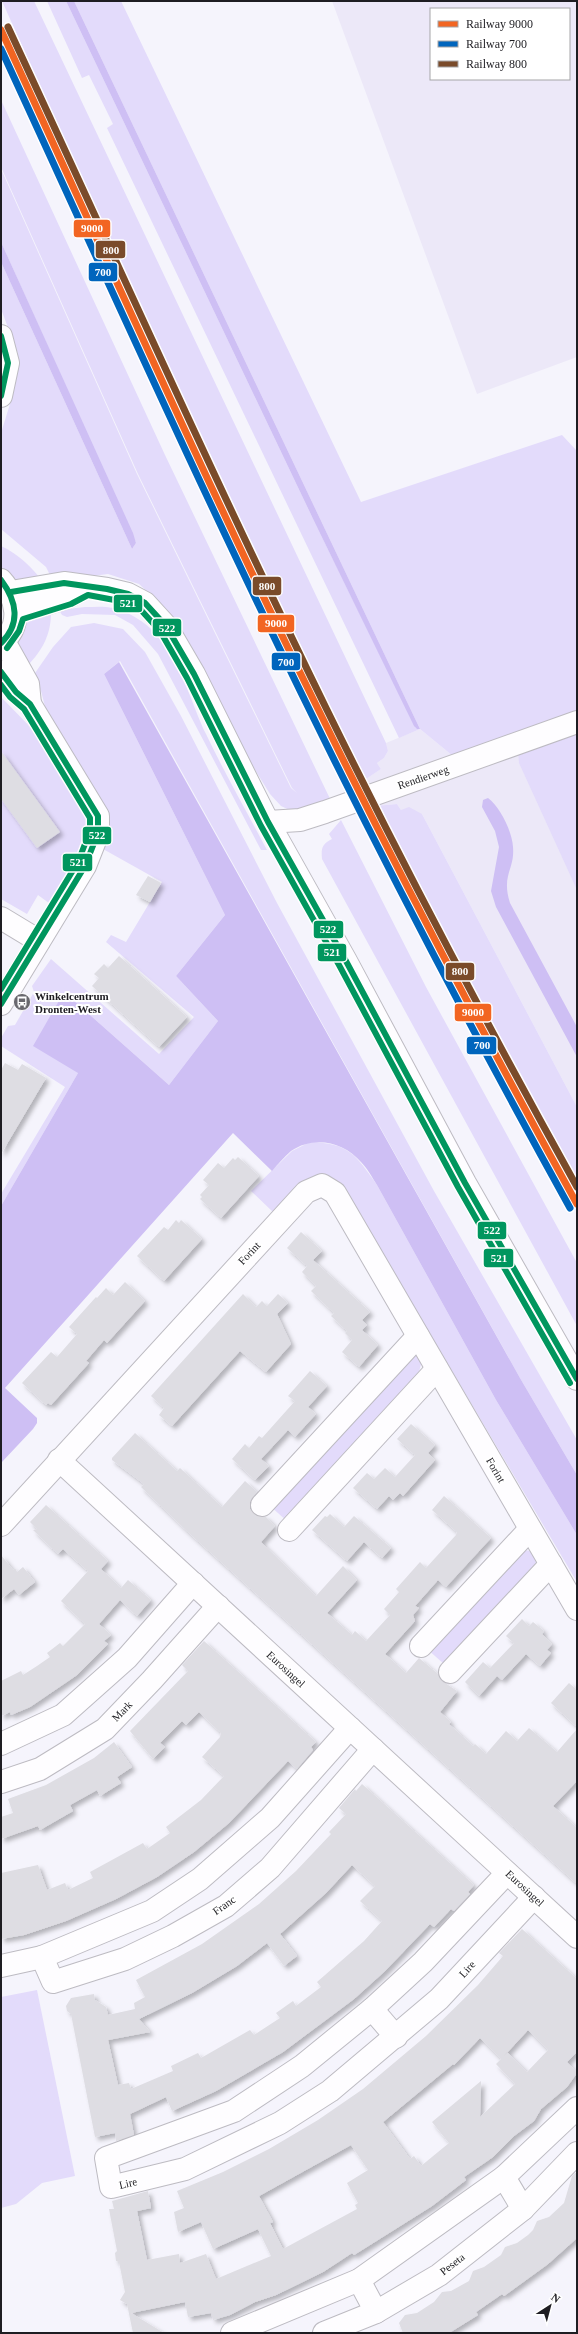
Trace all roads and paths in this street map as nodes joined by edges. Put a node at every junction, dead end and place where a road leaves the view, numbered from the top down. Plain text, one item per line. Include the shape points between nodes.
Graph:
1 (1, 336) edge
2 (1, 396) edge
3 (6, 586) edge
4 (86, 588) junction
5 (16, 613) junction
6 (2, 642) edge
7 (1, 672) edge
8 (30, 704) junction
9 (577, 722) edge
10 (268, 822) junction
11 (1, 918) edge
12 (39, 941) junction
13 (1, 1004) edge
14 (418, 1336) junction
15 (437, 1369) junction
16 (577, 1379) edge
17 (59, 1460) junction
18 (262, 1505) dead end
19 (1, 1525) edge
20 (530, 1529) junction
21 (289, 1530) dead end
22 (551, 1564) junction
23 (193, 1583) junction
24 (218, 1606) junction
25 (577, 1609) edge
26 (422, 1646) dead end
27 (450, 1672) dead end
28 (350, 1728) junction
29 (1, 1744) edge
30 (373, 1749) junction
31 (1, 1782) edge
32 (507, 1872) junction
33 (534, 1897) junction
34 (577, 1937) edge
35 (42, 1957) junction
36 (1, 1966) edge
37 (372, 2009) junction
38 (396, 2037) junction
39 (577, 2108) edge
40 (234, 2111) junction
41 (253, 2136) junction
42 (577, 2153) edge
43 (504, 2177) junction
44 (523, 2209) junction
45 (359, 2280) junction
46 (376, 2312) junction
47 (232, 2333) edge
48 (324, 2333) edge

1 - 2 street via 8,363
3 - 4 street via 64,583
3 - 5 street
4 - 5 street via 68,597
4 - 10 street via 128,594 146,603 166,626 194,674
5 - 6 street via 12,628
6 - 8 street via 28,684
7 - 8 street via 16,692
8 - 12 street via 98,816 98,833 85,866
9 - 10 street, Rendierweg via 325,812 300,820
10 - 16 street via 465,1183
11 - 12 street
12 - 13 street
14 - 15 street, Forint
14 - 17 street, Forint via 335,1193 322,1186 306,1192
14 - 18 street
15 - 20 street, Forint
15 - 21 street
17 - 19 street
17 - 23 street, Eurosingel
20 - 22 street, Forint
20 - 26 street
22 - 25 street, Forint
22 - 27 street
23 - 24 street, Eurosingel
23 - 29 street via 127,1658 62,1715
24 - 28 street, Eurosingel
24 - 31 street, Mark via 105,1729 40,1769
28 - 30 street, Eurosingel
28 - 35 street via 270,1818 200,1879 152,1911
30 - 32 street, Eurosingel
30 - 35 street, Franc via 270,1868 226,1906 125,1960 53,1982
32 - 33 street, Eurosingel
32 - 37 street, Lire via 423,1962
33 - 34 street, Eurosingel
33 - 38 street, Lire via 439,1999
35 - 36 street
37 - 38 street
37 - 40 street, Lire via 302,2066
38 - 41 street, Lire via 330,2090 280,2123
39 - 43 street
40 - 41 street
40 - 41 street, Lire via 106,2158 112,2187 184,2169
42 - 44 street, Peseta
43 - 44 street
43 - 45 street
44 - 46 street, Peseta via 439,2275
45 - 46 street
45 - 47 street
46 - 48 street, Peseta

